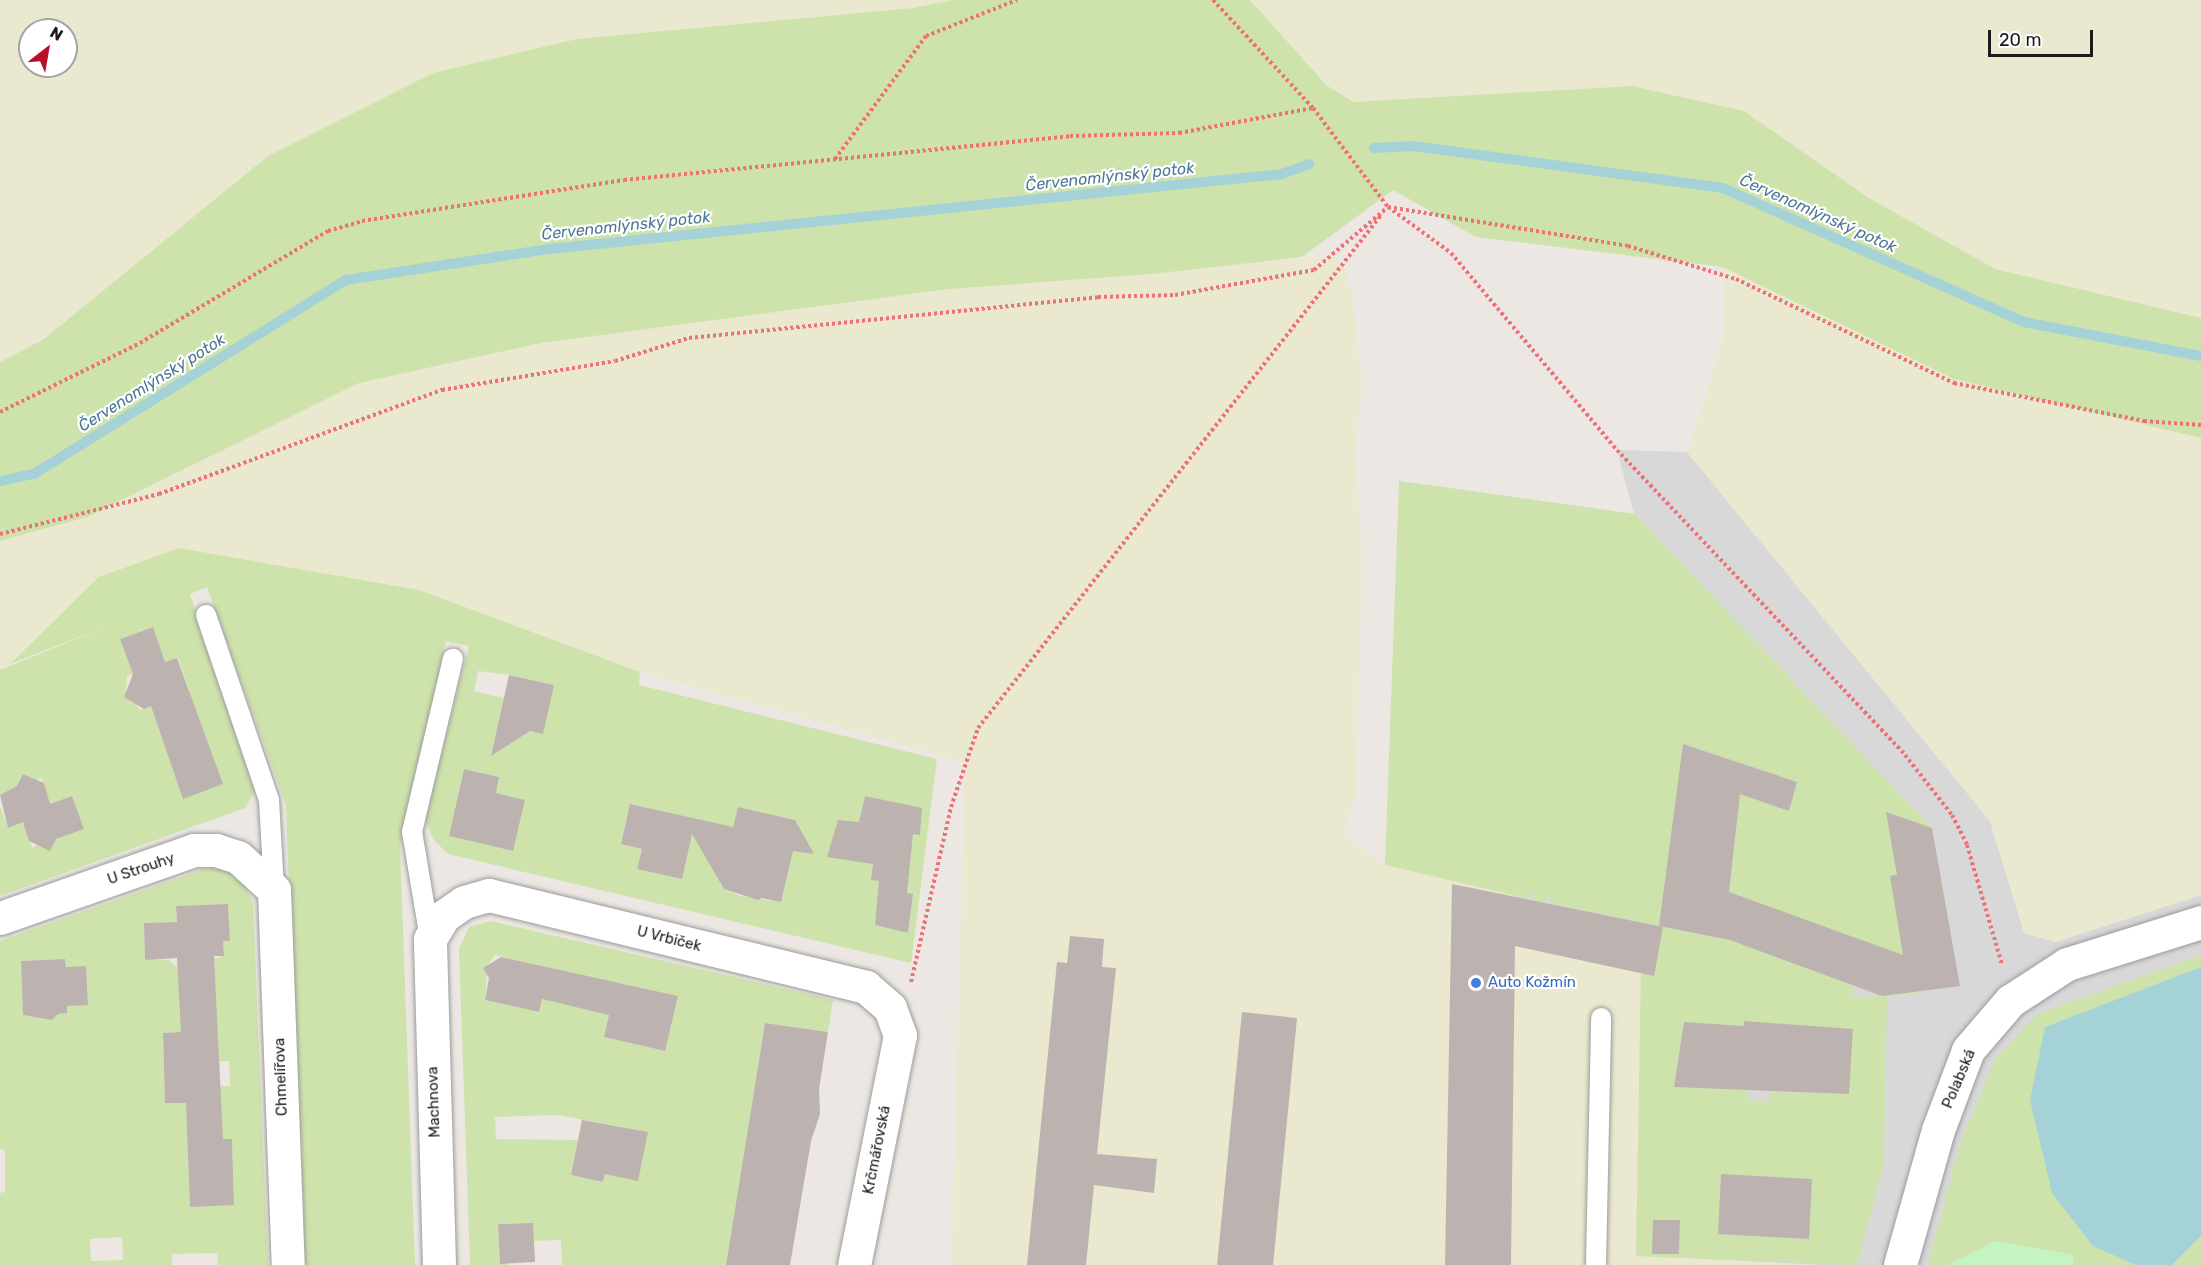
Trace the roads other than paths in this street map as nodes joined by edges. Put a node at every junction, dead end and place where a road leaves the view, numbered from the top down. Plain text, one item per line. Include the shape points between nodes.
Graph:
1 (206, 615) dead end
2 (453, 659) dead end
3 (274, 890) junction
4 (0, 918) edge
5 (2201, 922) edge
6 (430, 939) junction
7 (1601, 1018) dead end
8 (900, 1035) joint
9 (288, 1265) edge
10 (439, 1265) edge
11 (854, 1265) edge
12 (1596, 1265) edge
13 (1900, 1265) edge

1 - 3 lane via 269,800
2 - 6 lane via 412,832
3 - 4 street, U Strouhy via 238,857 216,850 194,850
3 - 9 street, Chmelířova
5 - 13 street, Polabská via 2067,964 2010,1001 1968,1050 1938,1130
6 - 8 street, U Vrbiček via 444,916 464,902 489,895 866,987 890,1008
6 - 10 street, Machnova
7 - 12 lane
8 - 11 street, Krčmářovská

